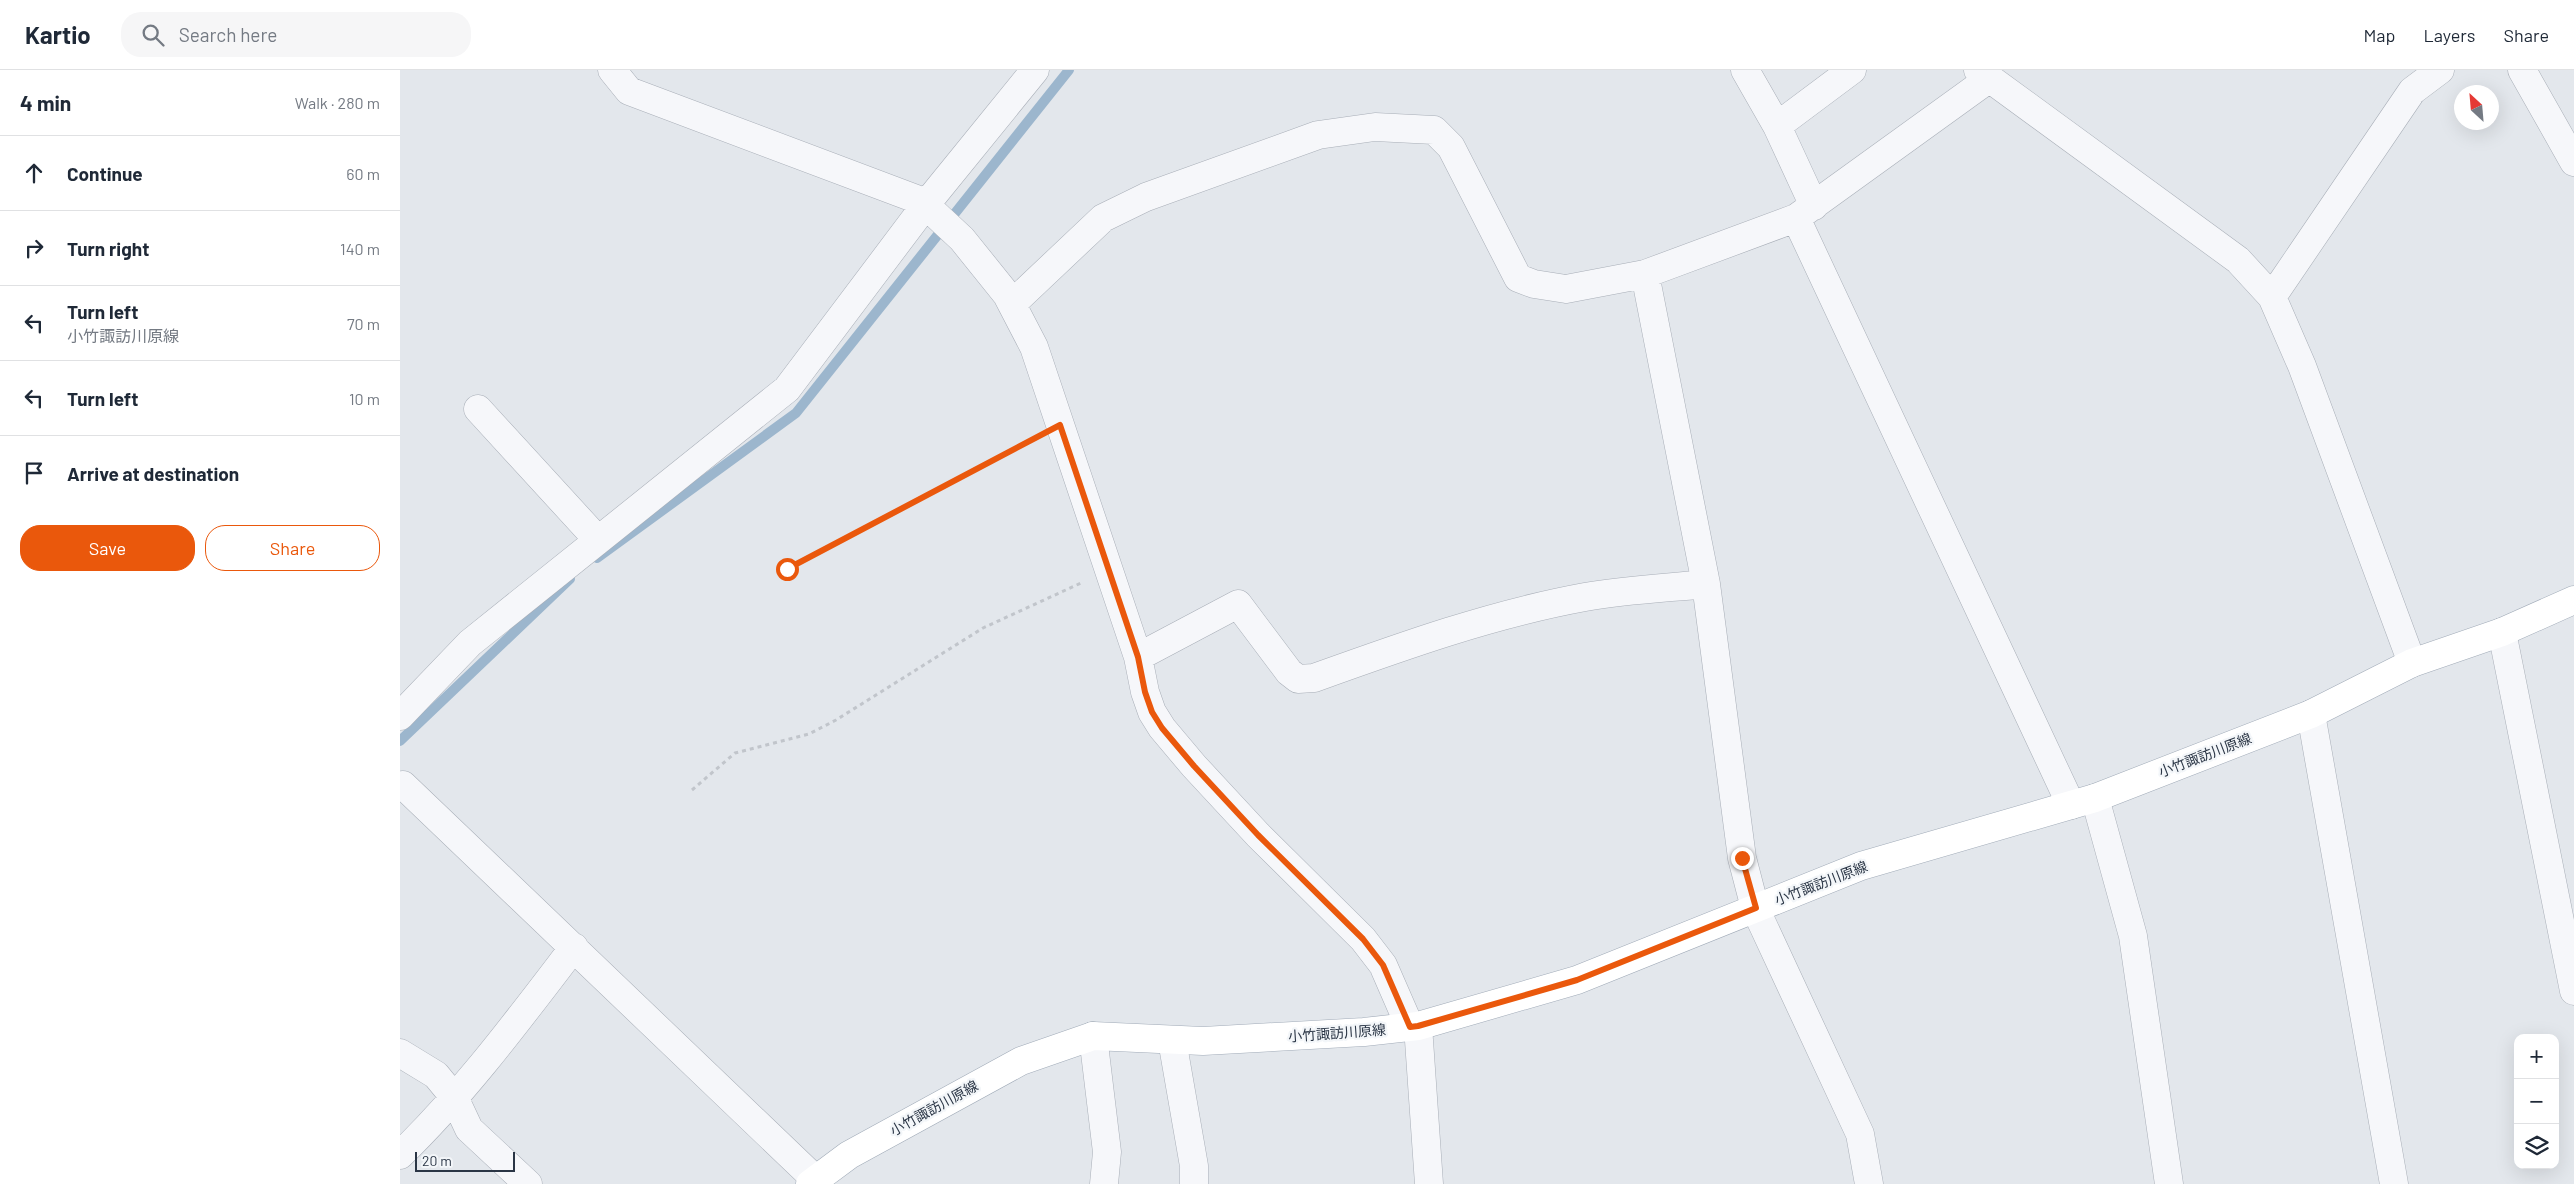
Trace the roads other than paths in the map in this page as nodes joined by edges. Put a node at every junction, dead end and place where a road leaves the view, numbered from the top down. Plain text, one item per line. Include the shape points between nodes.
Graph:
1 (612, 70) edge
2 (1034, 70) edge
3 (1745, 70) edge
4 (1852, 70) edge
5 (2440, 70) edge
6 (2522, 70) edge
7 (1984, 74) edge
8 (1777, 126) junction
9 (2574, 162) edge
10 (930, 208) junction
11 (1805, 212) junction
12 (1645, 274) junction
13 (2272, 296) junction
14 (1012, 304) junction
15 (478, 409) dead end
16 (598, 540) junction
17 (1706, 584) junction
18 (2574, 600) edge
19 (2502, 632) junction
20 (1138, 657) junction
21 (2412, 663) junction
22 (2310, 714) junction
23 (400, 716) edge
24 (403, 785) dead end
25 (2083, 802) junction
26 (1756, 908) junction
27 (574, 947) junction
28 (2574, 991) edge
29 (1414, 1027) junction
30 (1093, 1036) junction
31 (1172, 1040) junction
32 (400, 1053) edge
33 (454, 1097) junction
34 (400, 1155) edge
35 (813, 1182) edge
36 (528, 1184) edge
37 (1104, 1184) edge
38 (1194, 1184) edge
39 (1429, 1184) edge
40 (1869, 1184) edge
41 (2169, 1184) edge
42 (2394, 1184) edge

1 - 10 street via 629,91
2 - 10 street
3 - 8 street
4 - 8 street
5 - 13 street via 2412,91
6 - 9 street
7 - 11 street
7 - 13 street via 2238,260
8 - 11 street
10 - 14 street via 962,239
10 - 16 street via 787,389
11 - 12 street
11 - 25 street
12 - 14 street via 1566,289 1518,278 1451,147 1434,130 1375,126 1318,135 1146,197 1103,218
12 - 17 street
13 - 21 street via 2302,366
14 - 20 street via 1034,347
15 - 16 street
16 - 23 street via 470,643
17 - 20 street via 1587,597 1520,611 1451,629 1314,678 1298,679 1289,672 1238,604
17 - 26 street via 1742,858
18 - 19 main road, 小竹諏訪川原線
19 - 21 main road, 小竹諏訪川原線
19 - 28 street
20 - 29 street via 1145,692 1162,728 1258,835 1363,939 1383,965
21 - 22 main road, 小竹諏訪川原線
22 - 25 main road, 小竹諏訪川原線
22 - 42 street
24 - 27 street
25 - 26 main road, 小竹諏訪川原線 via 1861,866
25 - 41 street via 2132,936
26 - 29 main road, 小竹諏訪川原線 via 1577,980
26 - 40 street via 1860,1134
27 - 33 street
27 - 35 street
29 - 31 main road, 小竹諏訪川原線 via 1203,1041
29 - 39 street
30 - 31 main road, 小竹諏訪川原線
30 - 35 main road, 小竹諏訪川原線 via 1021,1061 849,1155
30 - 37 street via 1107,1152
31 - 38 street via 1194,1166
32 - 33 street via 436,1075
33 - 34 street via 432,1125
33 - 36 street via 469,1129

